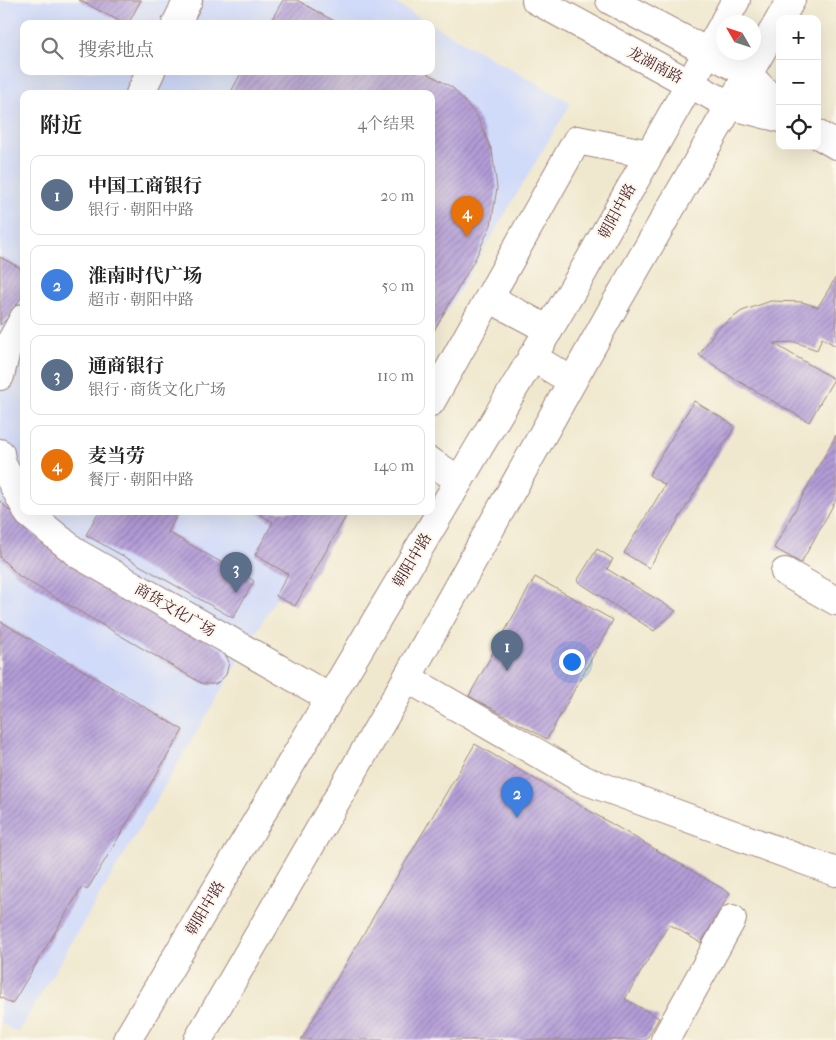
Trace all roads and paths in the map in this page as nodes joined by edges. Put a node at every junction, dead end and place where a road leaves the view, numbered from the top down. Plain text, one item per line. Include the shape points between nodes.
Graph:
1 (188, 0) edge
2 (536, 0) edge
3 (610, 0) edge
4 (736, 0) edge
5 (790, 0) edge
6 (728, 15) edge
7 (178, 20) edge
8 (716, 37) edge
9 (707, 52) junction
10 (747, 73) junction
11 (149, 75) edge
12 (689, 83) junction
13 (142, 90) edge
14 (729, 105) junction
15 (778, 105) edge
16 (776, 117) edge
17 (821, 136) edge
18 (836, 145) edge
19 (649, 154) junction
20 (489, 298) junction
21 (20, 326) edge
22 (548, 330) junction
23 (532, 357) junction
24 (2, 360) edge
25 (572, 381) junction
26 (435, 395) edge
27 (0, 453) edge
28 (435, 465) edge
29 (459, 480) junction
30 (0, 489) edge
31 (20, 498) edge
32 (20, 505) edge
33 (32, 515) edge
34 (785, 572) dead end
35 (836, 600) edge
36 (407, 678) junction
37 (330, 698) junction
38 (836, 872) edge
39 (732, 919) dead end
40 (127, 1040) edge
41 (198, 1040) edge
42 (665, 1040) edge

1 - 7 main road
2 - 12 main road, 龙湖南路
3 - 9 main road
4 - 6 main road, 朝阳中路
5 - 10 main road
8 - 9 main road, 朝阳中路
9 - 10 main road
9 - 12 main road, 朝阳中路
10 - 14 main road
10 - 15 main road
11 - 13 main road
12 - 14 main road, 龙湖南路
12 - 19 main road, 朝阳中路
14 - 16 main road, 龙湖南路
14 - 25 main road
17 - 18 main road
19 - 20 main road via 577,140
19 - 22 main road, 朝阳中路
20 - 22 main road
20 - 26 main road
21 - 24 main road
22 - 23 main road, 朝阳中路
23 - 25 main road
23 - 29 main road, 朝阳中路
25 - 36 main road
27 - 31 main road, 商货文化广场 via 2,464
28 - 29 main road
29 - 37 main road, 朝阳中路
30 - 32 main road
33 - 37 main road, 商货文化广场 via 78,554
34 - 35 main road
36 - 38 main road via 584,780
36 - 41 main road
37 - 40 main road, 朝阳中路
39 - 42 main road

